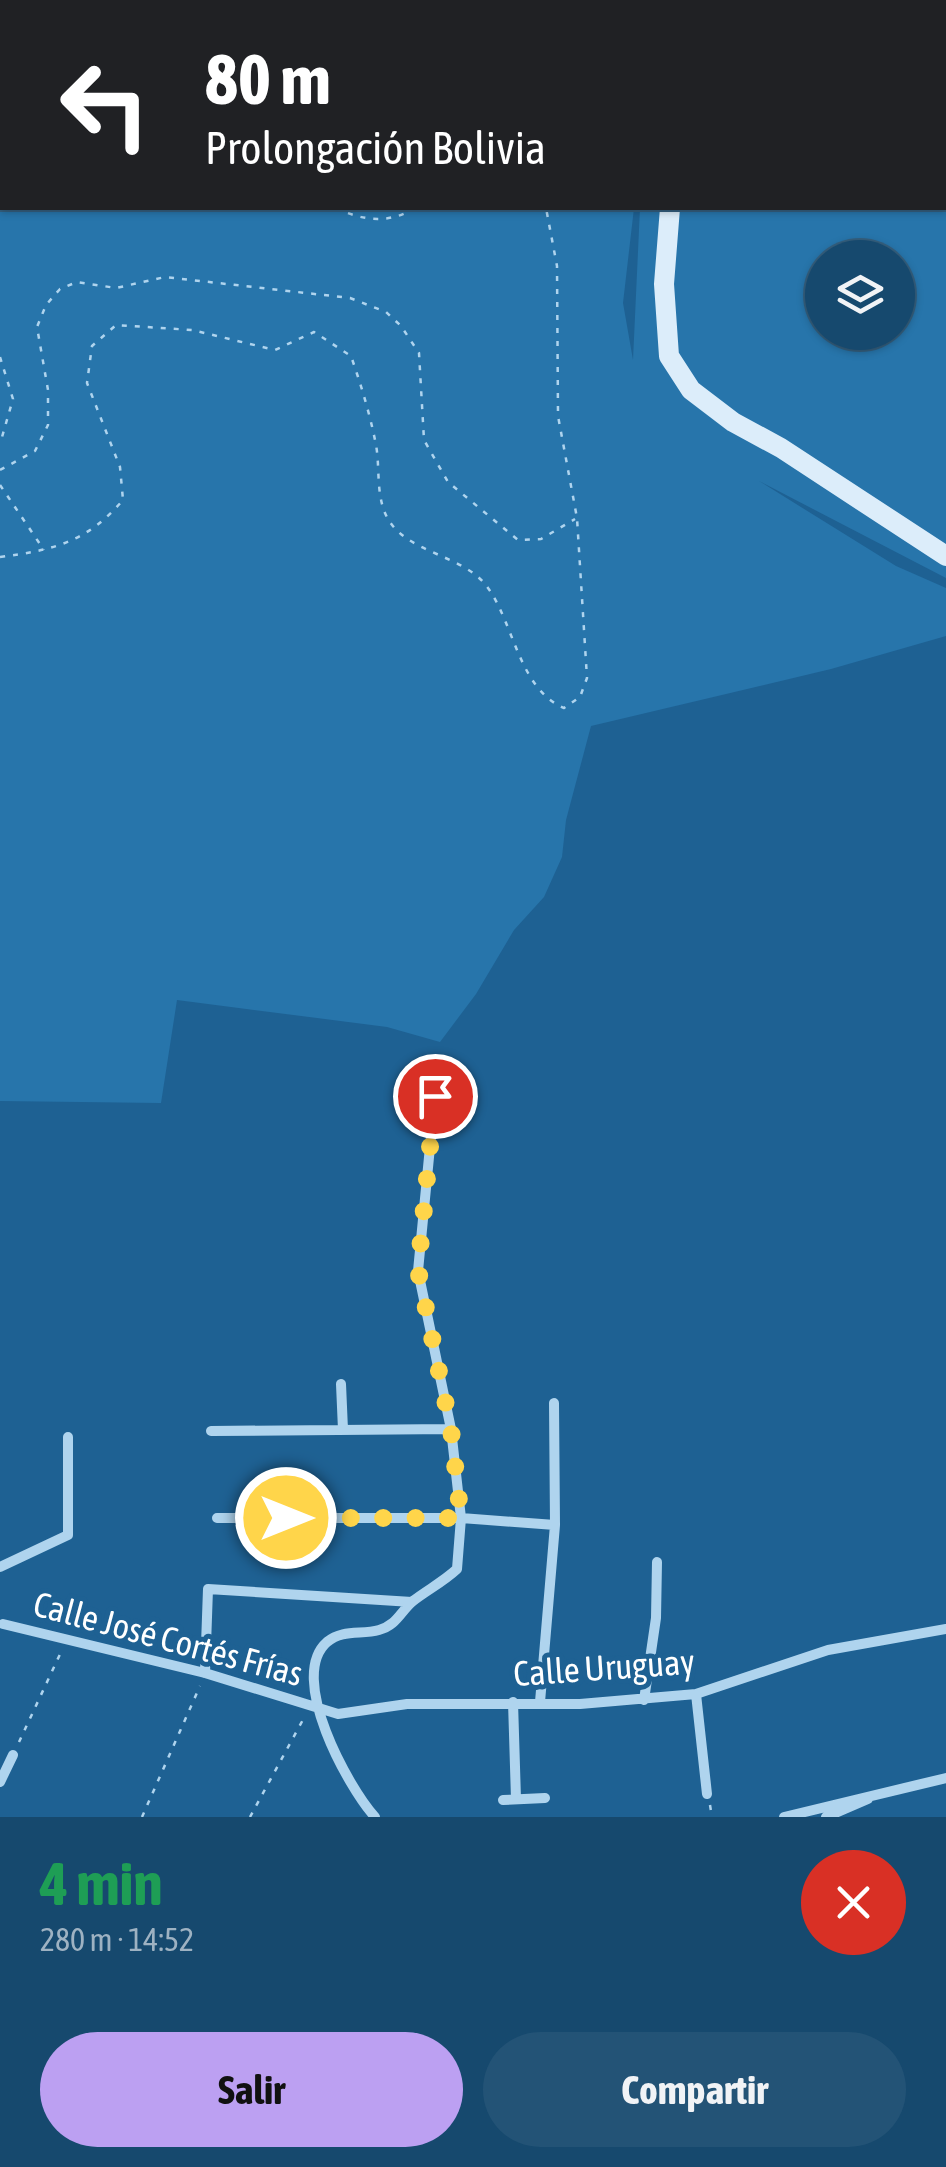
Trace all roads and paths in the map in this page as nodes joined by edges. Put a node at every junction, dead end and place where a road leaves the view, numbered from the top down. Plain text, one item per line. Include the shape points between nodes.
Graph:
1 (340, 210) edge
2 (413, 210) edge
3 (546, 210) edge
4 (670, 210) edge
5 (0, 357) edge
6 (0, 444) edge
7 (0, 470) edge
8 (0, 484) edge
9 (577, 518) junction
10 (45, 551) junction
11 (946, 556) edge
12 (0, 557) edge
13 (435, 1096) dead end
14 (341, 1384) dead end
15 (554, 1403) dead end
16 (451, 1429) junction
17 (343, 1430) junction
18 (211, 1431) dead end
19 (68, 1436) dead end
20 (217, 1518) dead end
21 (461, 1518) junction
22 (555, 1525) junction
23 (658, 1562) dead end
24 (0, 1567) edge
25 (412, 1602) junction
26 (2, 1624) edge
27 (946, 1629) edge
28 (66, 1639) junction
29 (205, 1673) junction
30 (696, 1694) junction
31 (644, 1700) junction
32 (513, 1702) junction
33 (540, 1702) junction
34 (315, 1707) junction
35 (13, 1756) joint
36 (946, 1778) edge
37 (0, 1782) edge
38 (707, 1794) dead end
39 (545, 1798) dead end
40 (869, 1798) junction
41 (503, 1800) dead end
42 (516, 1800) junction
43 (142, 1817) edge
44 (250, 1817) edge
45 (375, 1817) edge
46 (784, 1817) edge
47 (826, 1817) edge

1 - 2 path via 356,218 396,220
3 - 9 path via 557,266 558,416
4 - 11 main road via 664,284 669,356 691,390
5 - 6 path via 13,399
7 - 9 path via 34,451 48,424 37,327 46,305 77,282 116,288 164,277 350,298 386,312 419,354 424,440 448,482 518,540 541,540
8 - 10 path
9 - 10 path via 587,678 580,697 564,708 548,702 488,586 408,540 385,515 377,448 350,356 314,332 276,350 192,330 116,325 92,346 87,383 120,467 124,500 99,529
10 - 12 path
13 - 16 street via 418,1270
14 - 17 street
15 - 22 street
16 - 17 street
16 - 21 street
17 - 18 street
19 - 24 street via 68,1535
20 - 21 street
21 - 22 street
21 - 25 street via 457,1569
22 - 33 street
23 - 31 street
25 - 29 street via 208,1590
25 - 34 street via 397,1622 378,1631 347,1632 325,1643 313,1670
26 - 28 street, Calle José Cortés Frías
27 - 30 street, Calle Uruguay via 828,1650
28 - 29 street, Calle José Cortés Frías
28 - 35 path
29 - 34 street, Calle José Cortés Frías
29 - 43 path
30 - 31 street, Calle Uruguay
30 - 38 street
31 - 33 street, Calle Uruguay
32 - 33 street, Calle Uruguay
32 - 34 street, Calle Uruguay via 407,1704 338,1714
32 - 42 street
34 - 44 path
34 - 45 street via 344,1777
35 - 37 street
36 - 40 street
39 - 42 street
40 - 46 street
40 - 47 street
41 - 42 street

